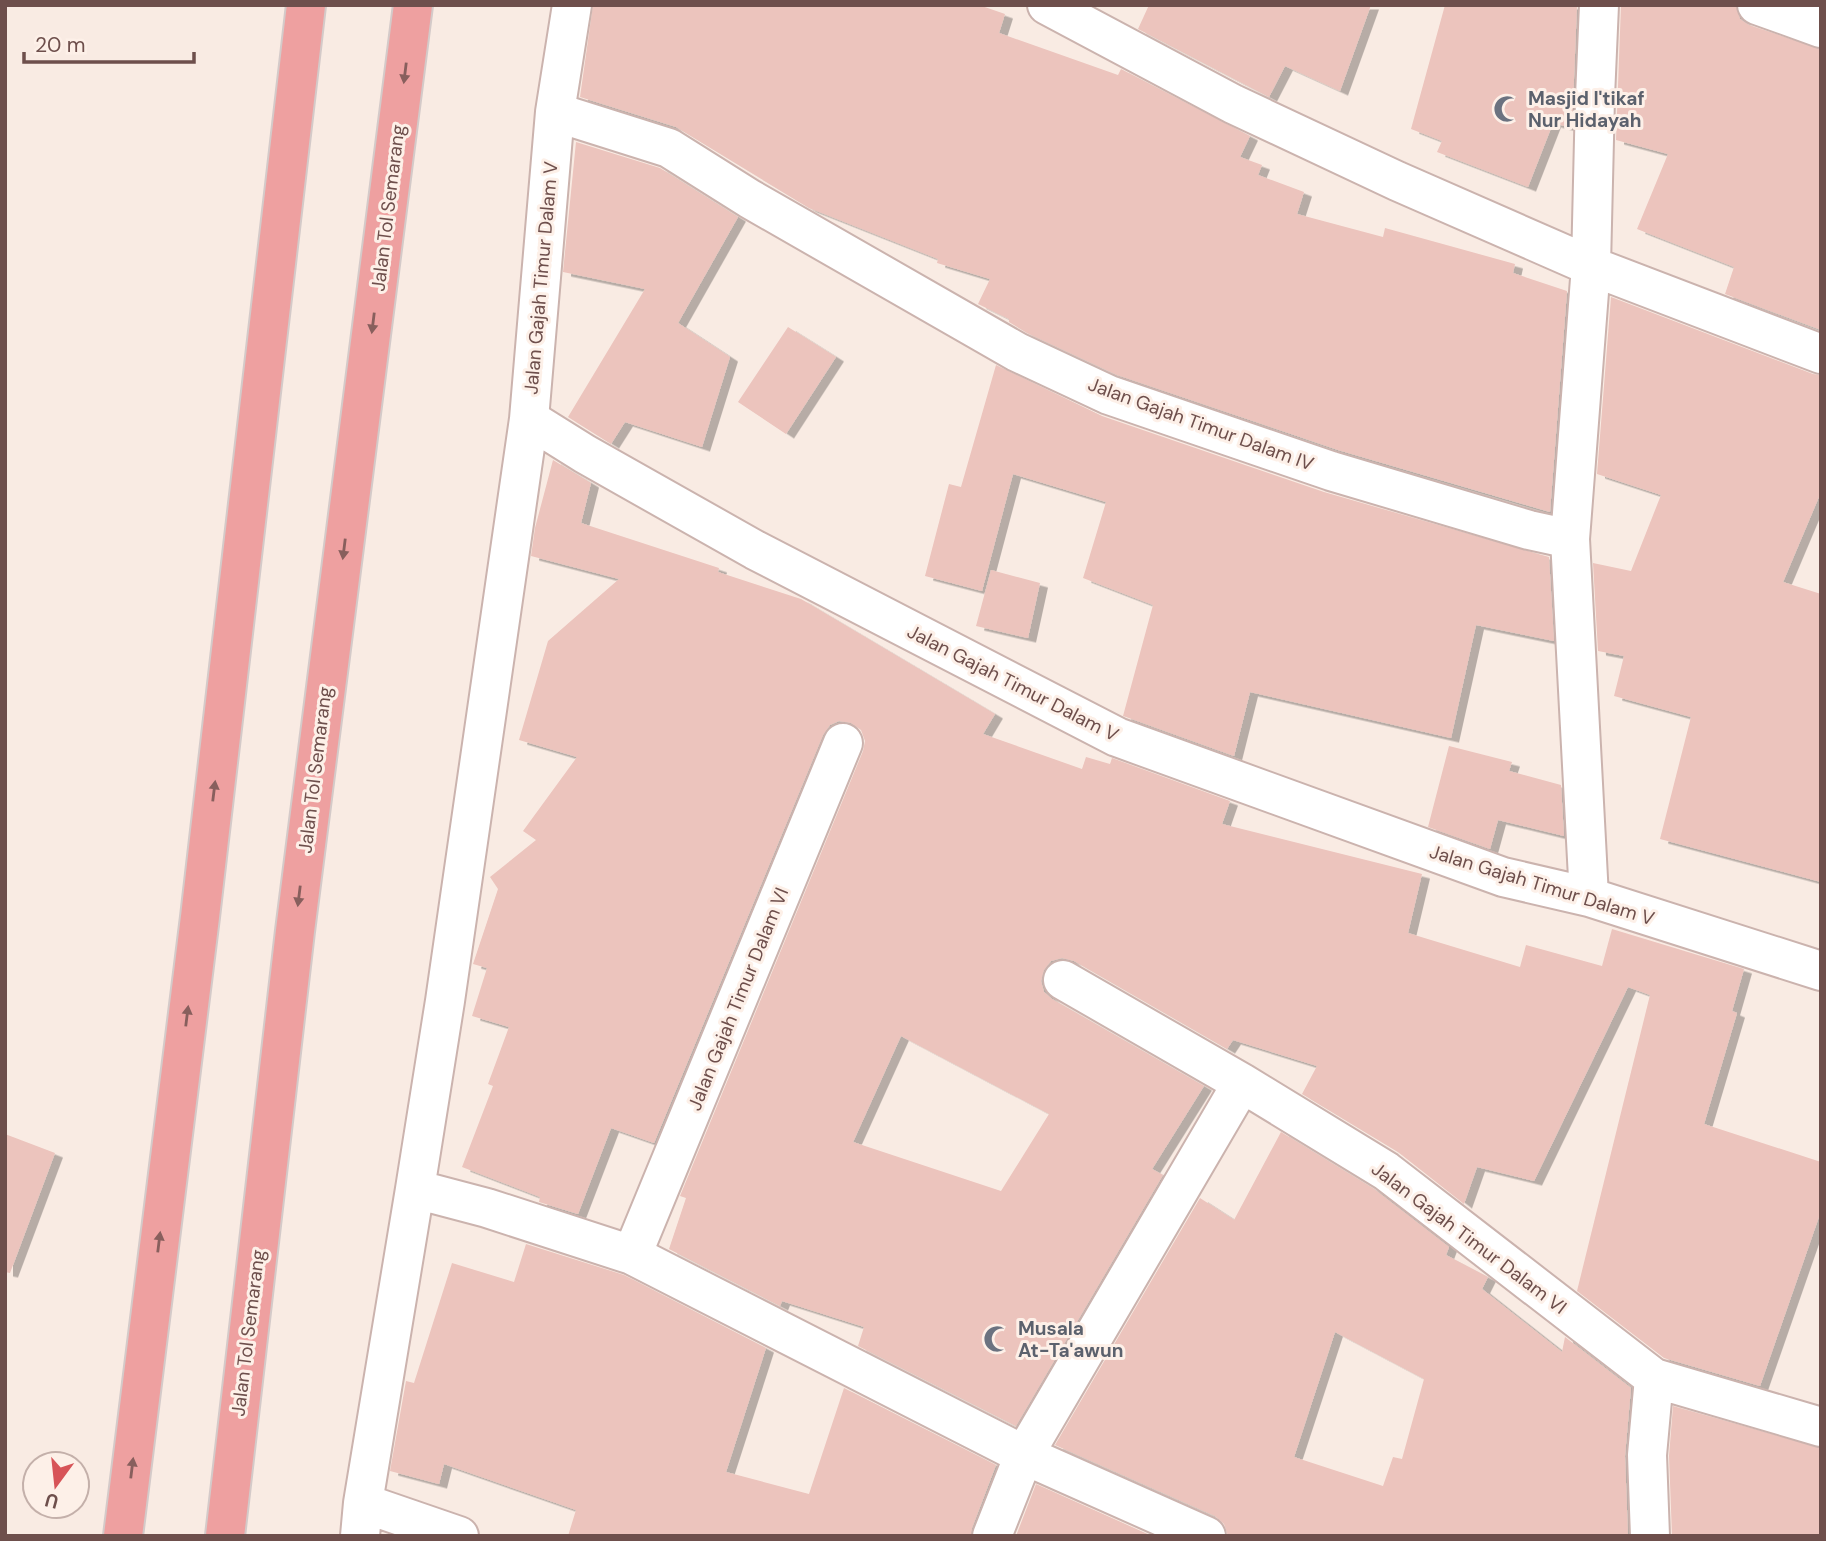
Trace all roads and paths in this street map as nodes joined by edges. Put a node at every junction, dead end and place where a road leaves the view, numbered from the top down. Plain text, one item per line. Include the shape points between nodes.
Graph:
1 (306, 5) edge
2 (413, 5) edge
3 (572, 5) edge
4 (1047, 5) edge
5 (1599, 5) edge
6 (1757, 5) edge
7 (1821, 28) edge
8 (555, 112) junction
9 (1591, 265) junction
10 (1821, 354) edge
11 (529, 419) junction
12 (1570, 538) junction
13 (843, 743) dead end
14 (1589, 897) junction
15 (1821, 971) edge
16 (1063, 980) dead end
17 (1242, 1083) junction
18 (415, 1189) junction
19 (632, 1255) junction
20 (1654, 1378) junction
21 (1821, 1427) edge
22 (1024, 1455) junction
23 (361, 1520) edge
24 (123, 1536) edge
25 (225, 1536) edge
26 (459, 1536) edge
27 (992, 1536) edge
28 (1206, 1536) edge
29 (1650, 1536) edge

24 -> 1 highway
2 -> 25 highway, Jalan Tol Semarang via 295,931
3 - 8 street
4 - 9 street via 1233,104
5 - 9 street
6 - 7 street
8 - 11 street, Jalan Gajah Timur Dalam V
8 - 12 street, Jalan Gajah Timur Dalam IV via 668,148 1017,352 1109,395 1331,471
9 - 10 street
9 - 12 street
11 - 14 street, Jalan Gajah Timur Dalam V via 755,550 1117,737 1503,877
11 - 18 street
12 - 14 street
13 - 19 street, Jalan Gajah Timur Dalam VI
14 - 15 street, Jalan Gajah Timur Dalam V
16 - 17 street, Jalan Gajah Timur Dalam VI
17 - 20 street, Jalan Gajah Timur Dalam VI via 1387,1171
17 - 22 street
18 - 19 street
18 - 23 street
19 - 22 street
20 - 21 street, Jalan Gajah Timur Dalam VI
20 - 29 street via 1647,1455
22 - 27 street
22 - 28 street
23 - 26 street

